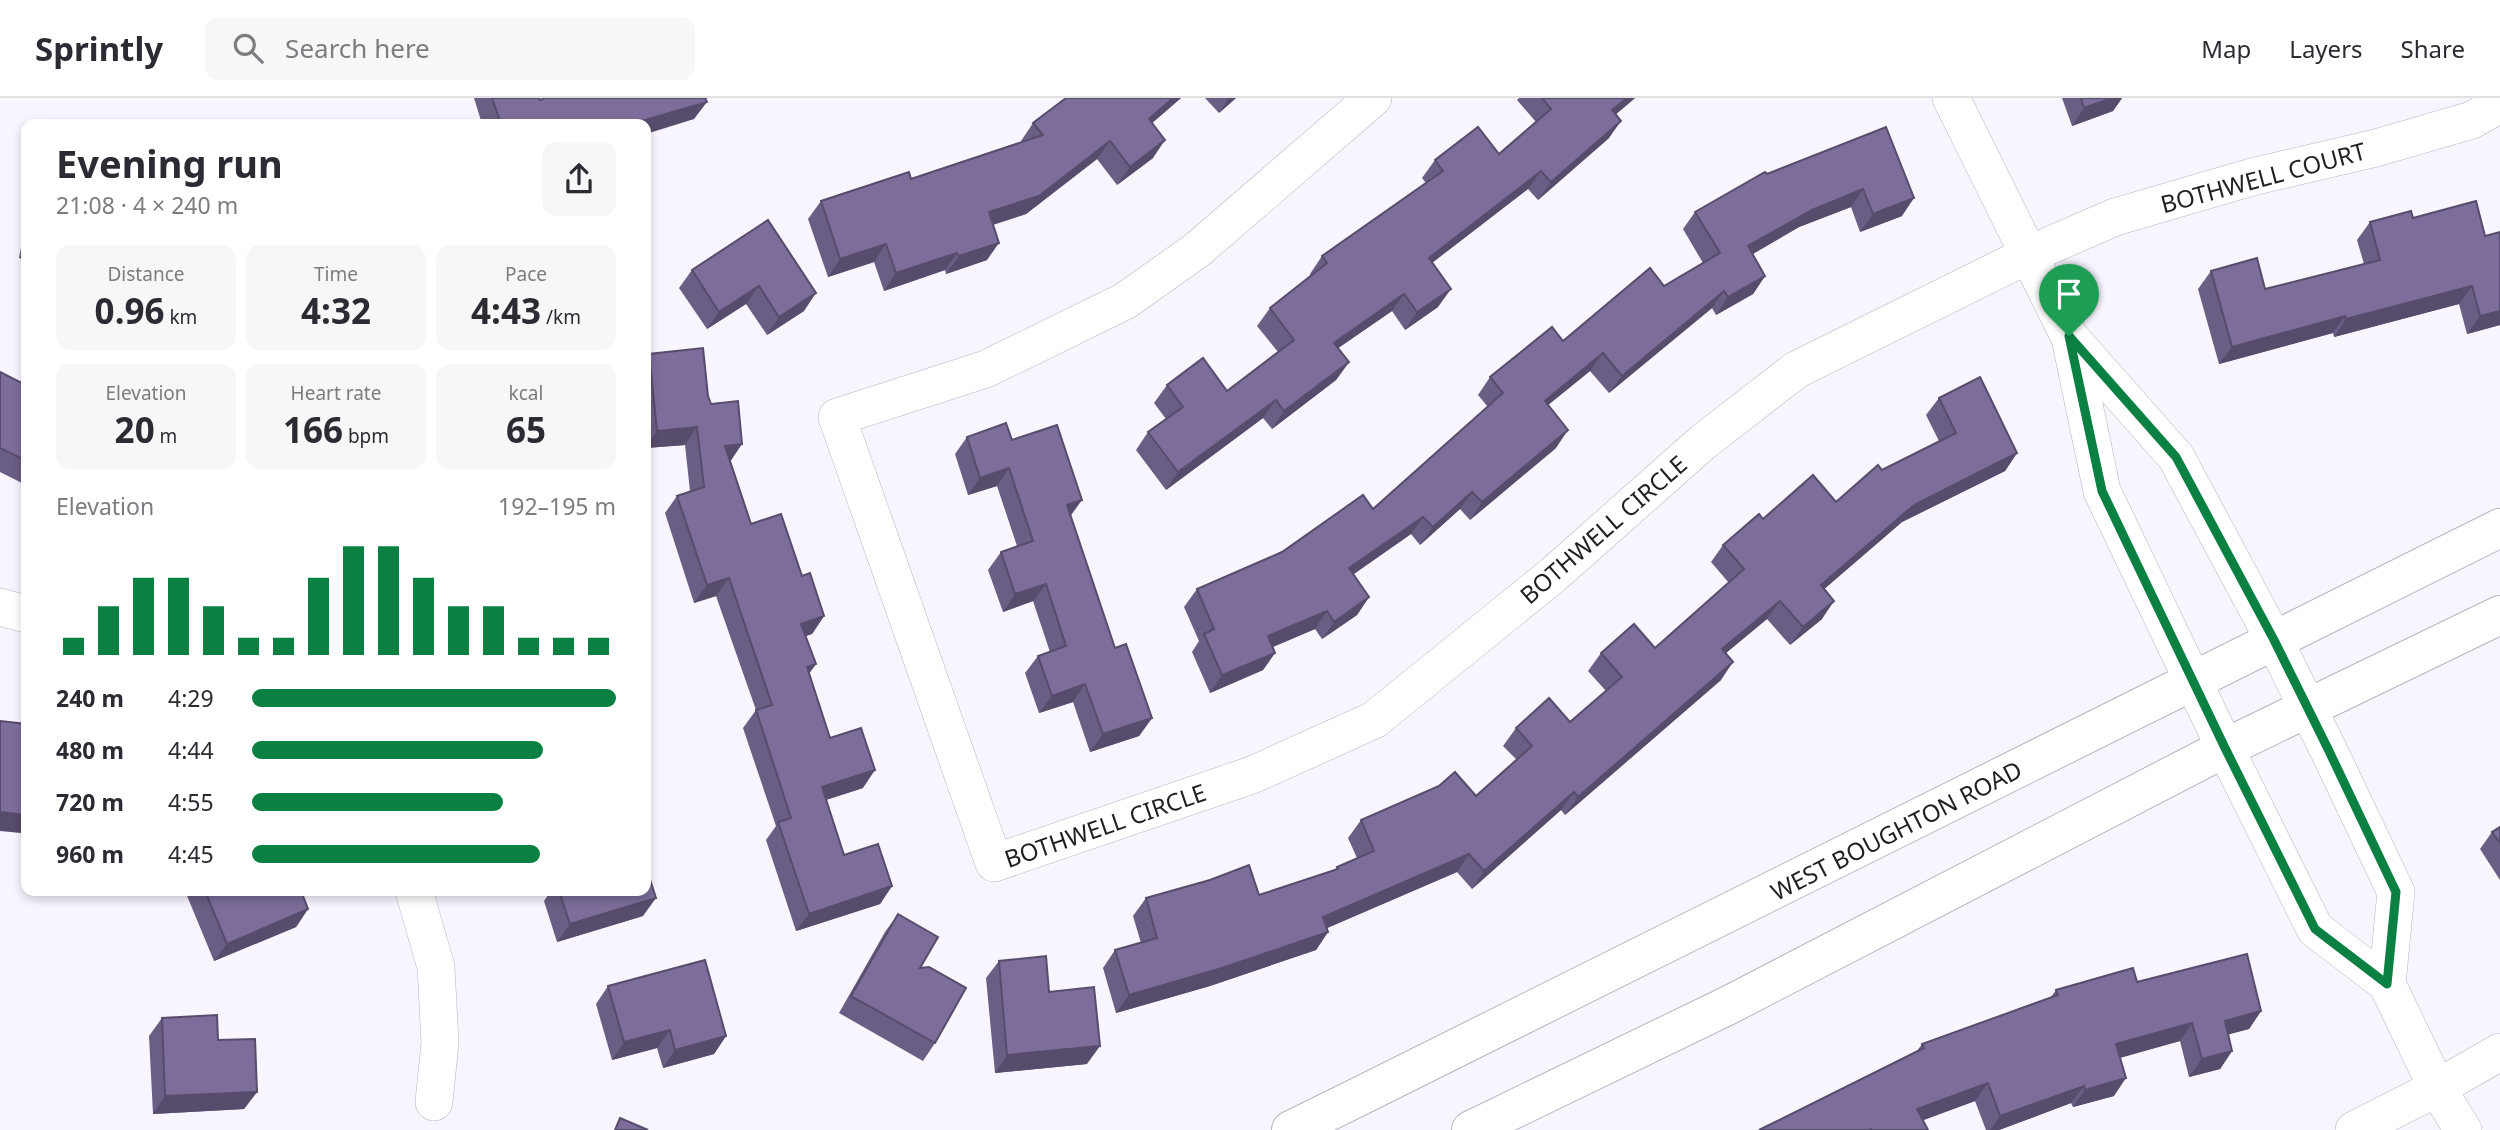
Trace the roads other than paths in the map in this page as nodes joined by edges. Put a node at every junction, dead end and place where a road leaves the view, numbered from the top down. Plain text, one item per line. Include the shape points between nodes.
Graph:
1 (1373, 98) edge
2 (1951, 98) edge
3 (2500, 104) edge
4 (2028, 255) junction
5 (2069, 336) junction
6 (2500, 528) edge
7 (0, 607) edge
8 (21, 613) edge
9 (2500, 615) edge
10 (2274, 640) junction
11 (2193, 680) junction
12 (2308, 709) junction
13 (2225, 748) junction
14 (415, 896) edge
15 (2387, 984) junction
16 (2500, 1052) edge
17 (2437, 1088) junction
18 (434, 1102) dead end
19 (1291, 1130) edge
20 (1471, 1130) edge
21 (2354, 1130) edge
22 (2463, 1130) edge

1 - 4 street, BOTHWELL CIRCLE via 1197,250 1125,301 986,369 837,417 994,863 1252,775 1374,720 1553,575 1703,442 1796,370
2 - 4 street
3 - 4 street, BOTHWELL COURT via 2472,120 2115,217
4 - 5 street
5 - 10 street via 2176,457
5 - 11 street via 2102,491
6 - 10 main road, WEST BOUGHTON ROAD
7 - 8 street
9 - 12 main road
10 - 11 main road, WEST BOUGHTON ROAD
10 - 12 street
11 - 13 street
11 - 19 main road, WEST BOUGHTON ROAD
12 - 13 main road
12 - 15 street via 2396,892
13 - 15 street via 2315,929
13 - 20 main road via 1727,1006
14 - 18 street via 436,967 439,1042
15 - 17 street
16 - 17 street
17 - 21 street
17 - 22 street

